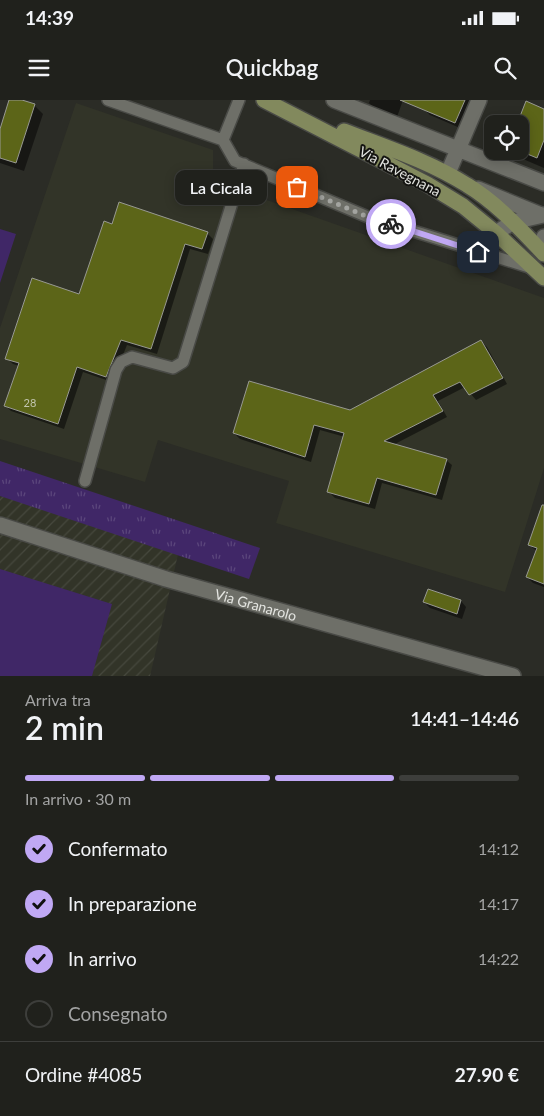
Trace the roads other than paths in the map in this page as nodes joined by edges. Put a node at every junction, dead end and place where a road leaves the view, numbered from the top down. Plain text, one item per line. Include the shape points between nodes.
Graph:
1 (108, 100) edge
2 (238, 100) edge
3 (264, 100) edge
4 (334, 100) edge
5 (479, 100) edge
6 (279, 107) junction
7 (223, 140) junction
8 (458, 149) junction
9 (244, 164) junction
10 (448, 174) junction
11 (544, 183) edge
12 (468, 186) junction
13 (543, 215) edge
14 (513, 222) junction
15 (496, 233) junction
16 (544, 237) edge
17 (544, 248) edge
18 (544, 254) edge
19 (539, 274) edge
20 (85, 482) dead end
21 (0, 526) edge
22 (513, 676) edge

1 - 7 lane
2 - 7 lane
3 - 6 main road, Via Ravegnana
4 - 8 main road
5 - 8 main road
6 - 10 main road, Via Ravegnana
6 - 15 main road, Via Ravegnana via 427,184 463,206
7 - 9 lane via 235,161
8 - 10 main road
8 - 11 main road
9 - 19 lane via 368,217
9 - 20 lane via 183,362 173,368 132,357 121,362
10 - 12 main road, Via Ravegnana
12 - 13 main road, Via Ravegnana
12 - 14 main road, Via Ravegnana
13 - 14 main road, Via Ravegnana
14 - 15 main road, Via Ravegnana
14 - 18 main road
15 - 19 main road
16 - 17 main road
21 - 22 main road, Via Granarolo via 166,579

